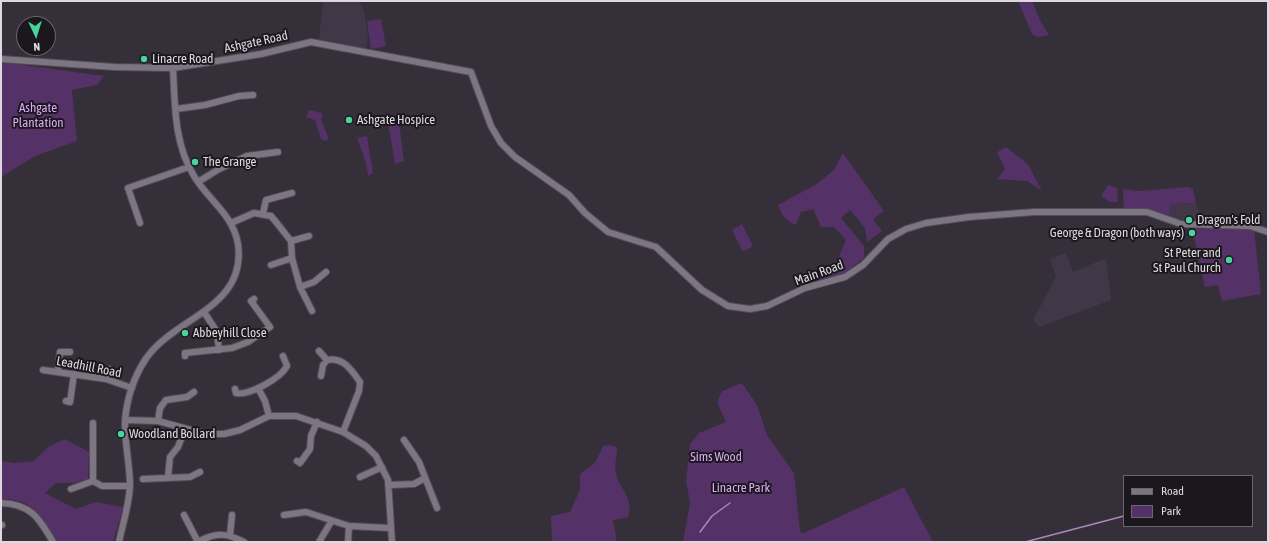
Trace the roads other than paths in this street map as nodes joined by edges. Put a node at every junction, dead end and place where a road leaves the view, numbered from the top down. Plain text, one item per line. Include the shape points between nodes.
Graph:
1 (1, 59) edge
2 (173, 68) junction
3 (478, 88) joint
4 (253, 95) dead end
5 (176, 109) junction
6 (278, 152) dead end
7 (189, 167) junction
8 (198, 182) junction
9 (292, 193) dead end
10 (263, 213) junction
11 (140, 223) dead end
12 (231, 223) junction
13 (1268, 232) edge
14 (309, 236) dead end
15 (291, 241) junction
16 (292, 258) junction
17 (271, 265) dead end
18 (326, 272) dead end
19 (300, 287) junction
20 (254, 299) dead end
21 (312, 311) dead end
22 (204, 312) junction
23 (219, 350) junction
24 (319, 351) dead end
25 (70, 352) dead end
26 (185, 356) dead end
27 (283, 356) dead end
28 (327, 360) junction
29 (109, 369) dead end
30 (43, 370) dead end
31 (58, 371) junction
32 (74, 374) junction
33 (321, 376) dead end
34 (106, 379) junction
35 (132, 388) junction
36 (258, 388) junction
37 (235, 389) dead end
38 (194, 392) dead end
39 (66, 401) dead end
40 (269, 416) junction
41 (125, 420) junction
42 (158, 421) junction
43 (317, 422) junction
44 (92, 423) dead end
45 (185, 429) junction
46 (343, 432) junction
47 (404, 440) dead end
48 (297, 461) dead end
49 (382, 467) junction
50 (200, 472) dead end
51 (168, 477) junction
52 (360, 477) dead end
53 (425, 478) junction
54 (143, 479) dead end
55 (93, 480) junction
56 (390, 485) junction
57 (130, 486) junction
58 (72, 489) dead end
59 (1, 503) edge
60 (437, 508) dead end
61 (184, 514) dead end
62 (232, 515) dead end
63 (284, 515) dead end
64 (331, 522) junction
65 (348, 526) junction
66 (390, 528) junction
67 (230, 535) junction
68 (53, 542) edge
69 (119, 542) edge
70 (198, 542) edge
71 (244, 542) edge
72 (319, 542) edge
73 (348, 542) edge
74 (392, 542) edge

1 - 2 street, Ashgate Road via 132,68
2 - 3 street, Ashgate Road via 315,42 471,72
2 - 5 street
3 - 13 street, Main Road via 491,126 501,143 515,157 569,194 585,213 608,232 656,247 702,290 728,306 750,309 767,306 805,288 841,279 863,265 888,239 906,229 926,223 1034,212 1147,212 1181,224 1250,226
4 - 5 street
5 - 7 street via 181,149
6 - 8 street via 246,156
7 - 8 street
7 - 11 street via 128,188
8 - 12 street
9 - 10 street via 266,200
10 - 12 street via 254,212
10 - 15 street via 271,216
12 - 22 street via 238,244 238,263 231,284 219,301
14 - 15 street
15 - 16 street
16 - 17 street
16 - 19 street
18 - 19 street via 314,282
19 - 21 street
20 - 23 street via 251,301 270,327 248,342
22 - 23 street via 216,332
22 - 35 street via 176,331 152,352 135,377
23 - 26 street via 185,353
24 - 28 street
25 - 31 street via 60,352
27 - 36 street via 287,366 284,373
28 - 33 street
28 - 46 street via 343,361 360,382
29 - 34 street
30 - 31 street, Leadhill Road
31 - 32 street, Leadhill Road
32 - 34 street, Leadhill Road
32 - 39 street via 70,402
34 - 35 street, Leadhill Road
35 - 41 street
36 - 37 street via 241,394 236,393
36 - 40 street
38 - 42 street via 187,397 166,400 160,408
40 - 43 street via 296,416
40 - 45 street via 240,430 224,434 206,434
41 - 42 street
41 - 57 street
42 - 45 street
43 - 46 street
43 - 48 street via 310,436 310,449 300,463
44 - 55 street
45 - 51 street via 170,457
46 - 49 street via 366,446
47 - 53 street via 419,462
49 - 52 street
49 - 56 street
50 - 51 street via 190,477
51 - 54 street
53 - 56 street via 414,484
53 - 60 street
55 - 57 street via 102,486
55 - 58 street
56 - 66 street
57 - 69 street
59 - 68 street via 16,503 39,518
61 - 70 street
62 - 67 street
63 - 64 street via 314,513
64 - 65 street
64 - 72 street
65 - 66 street
65 - 73 street
66 - 74 street
67 - 70 street via 207,537
67 - 71 street

